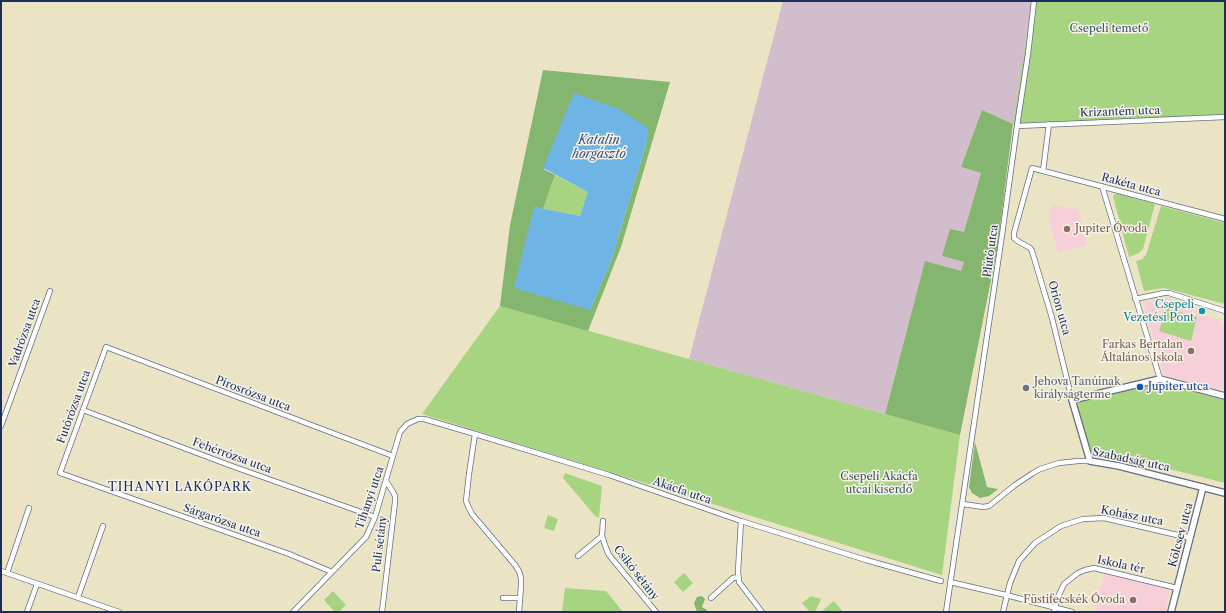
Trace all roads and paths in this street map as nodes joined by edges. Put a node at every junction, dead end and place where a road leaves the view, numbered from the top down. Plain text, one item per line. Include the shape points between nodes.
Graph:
1 (1034, 1) edge
2 (1225, 117) edge
3 (1049, 124) junction
4 (1017, 126) junction
5 (1032, 168) joint
6 (1042, 171) junction
7 (1102, 186) junction
8 (1225, 219) edge
9 (50, 291) dead end
10 (1135, 299) junction
11 (1225, 311) edge
12 (106, 347) joint
13 (1160, 379) junction
14 (1225, 396) edge
15 (1072, 400) junction
16 (83, 410) junction
17 (418, 419) joint
18 (1, 426) edge
19 (475, 434) junction
20 (393, 456) junction
21 (1090, 461) junction
22 (60, 473) joint
23 (386, 481) junction
24 (1204, 487) junction
25 (1225, 493) edge
26 (963, 504) junction
27 (30, 508) dead end
28 (375, 517) junction
29 (603, 521) dead end
30 (741, 522) junction
31 (103, 526) dead end
32 (602, 536) junction
33 (1190, 538) junction
34 (578, 556) dead end
35 (1, 571) edge
36 (332, 572) junction
37 (7, 573) junction
38 (738, 577) junction
39 (941, 580) dead end
40 (950, 582) junction
41 (37, 584) junction
42 (1177, 588) junction
43 (1006, 595) junction
44 (78, 597) junction
45 (503, 598) dead end
46 (520, 598) junction
47 (711, 598) dead end
48 (1055, 610) edge
49 (28, 612) edge
50 (120, 612) edge
51 (294, 612) edge
52 (382, 612) edge
53 (519, 612) edge
54 (656, 612) edge
55 (762, 612) edge
56 (946, 612) edge
57 (1003, 612) edge
58 (1072, 612) edge
59 (1171, 612) edge

1 - 4 street, Plútó utca
2 - 3 street, Krizantém utca
3 - 4 street, Krizantém utca
3 - 6 street
4 - 26 street, Plútó utca
5 - 6 street, Rakéta utca
5 - 15 street, Orion utca via 1014,238 1032,251
6 - 7 street, Rakéta utca
7 - 8 street, Rakéta utca
7 - 10 street
9 - 18 street, Vadrózsa utca
10 - 11 street via 1169,293
10 - 13 street
12 - 16 street, Futórózsa utca
12 - 20 street, Pirosrózsa utca
13 - 14 street
13 - 15 street
15 - 21 street, Orion utca
16 - 22 street, Futórózsa utca
16 - 28 street, Fehérrózsa utca via 229,466
17 - 19 street, Akácfa utca via 424,418
17 - 20 street, Tihanyi utca via 400,432
19 - 30 street, Akácfa utca via 609,475
19 - 46 street via 466,501 472,514 515,564 521,578
20 - 23 street, Tihanyi utca
21 - 24 street, Szabadság utca
21 - 26 street, Szabadság utca via 1059,463 1033,472 989,506
22 - 36 street, Sárgarózsa utca
23 - 28 street, Tihanyi utca
23 - 52 street, Puli sétány via 395,496 395,502
24 - 25 street, Szabadság utca
24 - 33 street, Kölcsey utca
26 - 40 street
27 - 37 street
28 - 36 street, Tihanyi utca via 366,537
29 - 32 street, Csikó sétány
30 - 38 street
30 - 39 street, Akácfa utca
31 - 44 street
32 - 34 street
32 - 54 street, Csikó sétány via 609,555
33 - 42 street, Kölcsey utca
33 - 43 street, Kohász utca via 1104,518 1072,522 1043,536 1026,551 1013,573
35 - 37 street
36 - 51 street, Tihanyi utca
37 - 41 street
38 - 47 street via 733,578
38 - 55 street via 739,582
40 - 43 street
40 - 56 street
41 - 44 street
41 - 49 street
42 - 48 street, Iskola tér via 1094,568 1078,573 1064,584
42 - 59 street
43 - 48 street
43 - 57 street, Kohász utca
44 - 50 street
45 - 46 street
46 - 53 street
48 - 58 street

